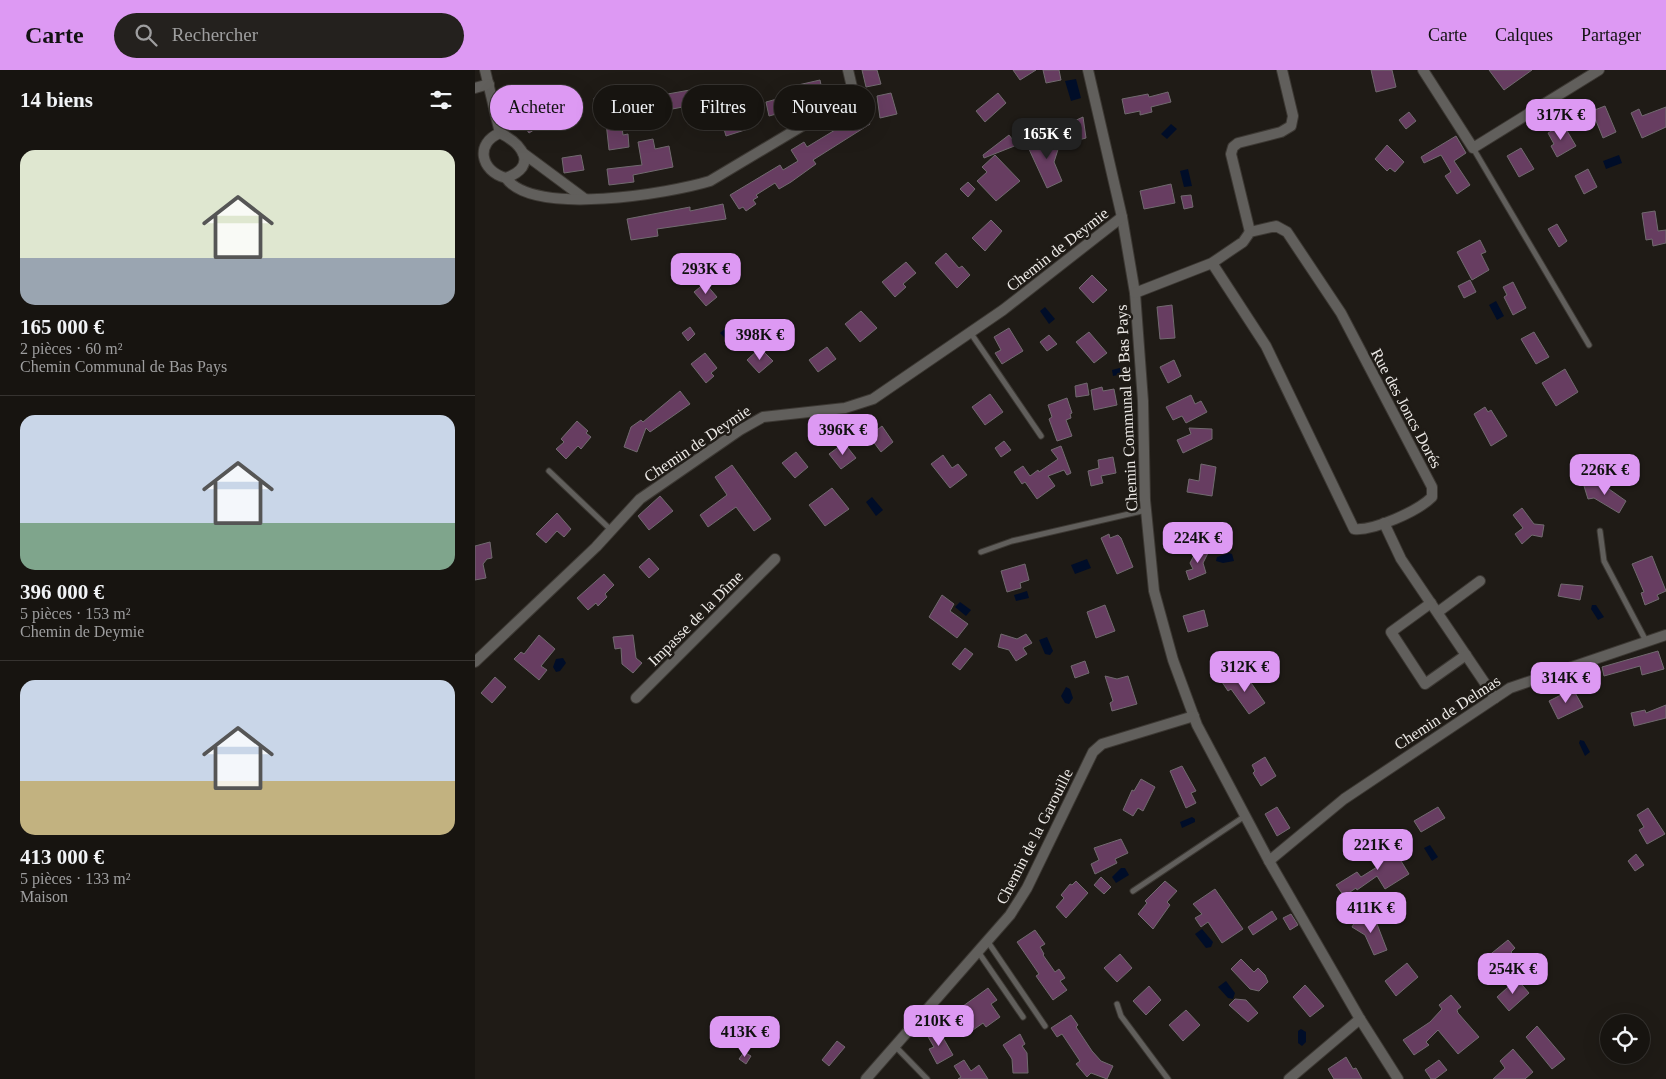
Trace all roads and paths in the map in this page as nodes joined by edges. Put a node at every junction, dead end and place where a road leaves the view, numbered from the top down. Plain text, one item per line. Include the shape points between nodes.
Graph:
1 (485, 70) edge
2 (848, 70) edge
3 (1088, 70) edge
4 (1282, 70) edge
5 (1423, 70) edge
6 (1599, 70) edge
7 (489, 84) junction
8 (475, 88) edge
9 (500, 133) junction
10 (1473, 148) junction
11 (523, 153) junction
12 (479, 164) edge
13 (506, 178) junction
14 (586, 199) junction
15 (1122, 217) junction
16 (1250, 232) junction
17 (1211, 263) junction
18 (1135, 293) junction
19 (970, 331) junction
20 (1589, 345) dead end
21 (1041, 436) dead end
22 (549, 471) dead end
23 (1146, 510) junction
24 (1384, 523) junction
25 (611, 530) junction
26 (1600, 530) dead end
27 (981, 552) dead end
28 (775, 559) dead end
29 (1480, 581) dead end
30 (1431, 603) junction
31 (1438, 612) junction
32 (1666, 635) edge
33 (1646, 641) junction
34 (1466, 655) junction
35 (475, 662) edge
36 (636, 698) dead end
37 (1495, 698) junction
38 (1194, 716) junction
39 (1245, 816) junction
40 (1269, 862) junction
41 (1133, 891) dead end
42 (988, 942) junction
43 (979, 953) junction
44 (1117, 1004) dead end
45 (1023, 1016) dead end
46 (1360, 1019) junction
47 (1045, 1026) dead end
48 (895, 1046) junction
49 (866, 1079) edge
50 (927, 1079) edge
51 (1168, 1079) edge
52 (1289, 1079) edge
53 (1398, 1079) edge

1 - 7 street
2 - 14 street via 852,87 849,98 710,181 622,199
3 - 15 street, Chemin Communal de Bas Pays
4 - 16 street via 1293,116 1291,126 1281,132 1238,143 1231,154
5 - 10 street
6 - 10 street
7 - 8 street
7 - 9 street
9 - 11 street via 513,140
9 - 12 street via 490,136 483,144
10 - 20 lane
11 - 13 street via 522,166 516,175
11 - 14 street
12 - 13 street
13 - 14 street via 513,186 542,196
15 - 18 street, Chemin Communal de Bas Pays
15 - 19 street, Chemin de Deymie via 1003,310
16 - 17 street via 1243,242
16 - 24 street, Rue des Joncs Dorés via 1276,226 1287,232 1341,313 1432,487 1432,496 1424,505
17 - 18 street
17 - 24 street, Rue des Joncs Dorés via 1265,346 1348,520 1354,529 1362,530
18 - 23 street, Chemin Communal de Bas Pays via 1143,401
19 - 21 lane
19 - 25 street, Chemin de Deymie via 873,399 845,408 763,416 641,498
22 - 25 lane
23 - 27 lane via 1013,541
23 - 38 street, Chemin Communal de Bas Pays via 1153,591 1173,660
24 - 30 street via 1401,559
25 - 35 street, Chemin de Deymie
26 - 33 lane via 1604,561
28 - 36 street, Impasse de la Dîme
29 - 31 street
30 - 31 street
30 - 34 street via 1391,632 1425,684
31 - 34 street
32 - 33 street, Chemin de Delmas
33 - 37 street, Chemin de Delmas via 1510,688
34 - 37 street
37 - 40 street, Chemin de Delmas via 1344,799
38 - 39 street, Chemin Communal de Bas Pays
38 - 42 street, Chemin de la Garouille via 1102,744 1093,752 1027,888
39 - 40 street, Chemin Communal de Bas Pays
39 - 41 lane
40 - 46 street, Chemin Communal de Bas Pays
42 - 43 street, Chemin de la Garouille
42 - 47 lane
43 - 45 lane
43 - 48 street, Chemin de la Garouille
44 - 51 lane via 1121,1016
46 - 52 street
46 - 53 street, Chemin Communal de Bas Pays
48 - 49 street, Chemin de la Garouille
48 - 50 lane

